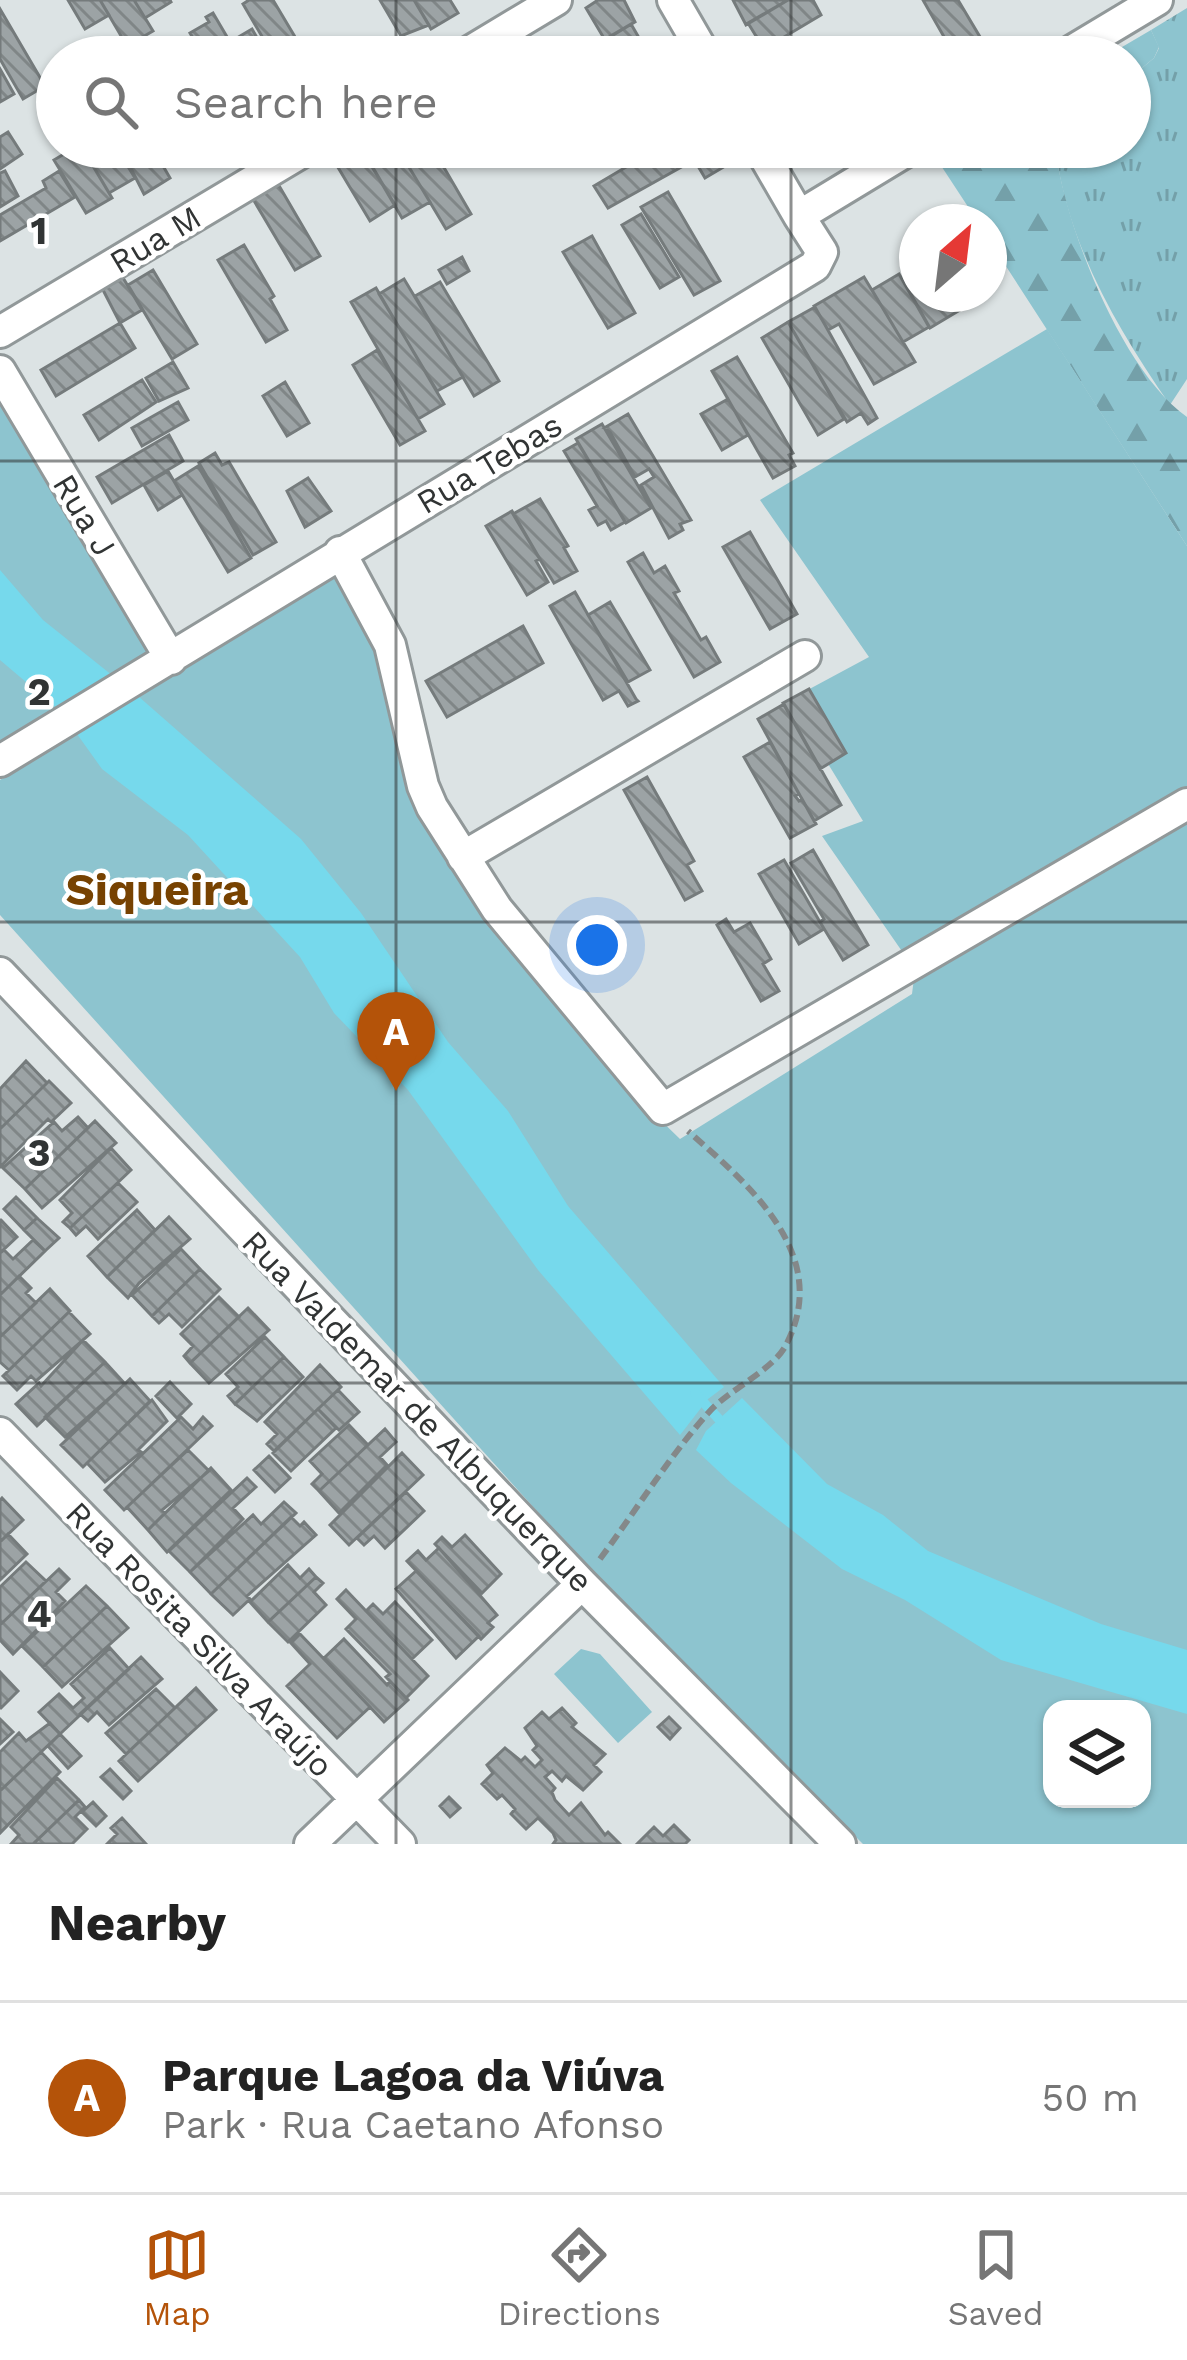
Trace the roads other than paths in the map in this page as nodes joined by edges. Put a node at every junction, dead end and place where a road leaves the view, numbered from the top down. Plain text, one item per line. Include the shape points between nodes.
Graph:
1 (556, 0) edge
2 (673, 0) edge
3 (1156, 0) edge
4 (496, 36) edge
5 (694, 36) edge
6 (1097, 36) edge
7 (275, 168) edge
8 (771, 168) edge
9 (879, 168) edge
10 (800, 216) junction
11 (0, 332) edge
12 (0, 371) edge
13 (340, 552) junction
14 (805, 656) dead end
15 (171, 659) junction
16 (0, 761) edge
17 (1187, 804) edge
18 (463, 857) junction
19 (0, 973) edge
20 (0, 1433) edge
21 (582, 1584) junction
22 (356, 1799) junction
23 (310, 1844) edge
24 (400, 1844) edge
25 (840, 1844) edge

1 - 4 street
2 - 5 street
3 - 6 street
7 - 11 street, Rua M
8 - 10 street, Rua Tebas
9 - 10 street
10 - 13 street, Rua Tebas via 820,244 815,266
12 - 15 street, Rua J
13 - 15 street, Rua Tebas
13 - 18 street via 390,645 423,786
14 - 18 street
15 - 16 street, Rua Tebas
17 - 18 street via 663,1109
19 - 21 street, Rua Valdemar de Albuquerque
20 - 22 street, Rua Rosita Silva Araújo
21 - 22 street
21 - 25 street, Rua Valdemar de Albuquerque
22 - 23 street
22 - 24 street, Rua Rosita Silva Araújo

